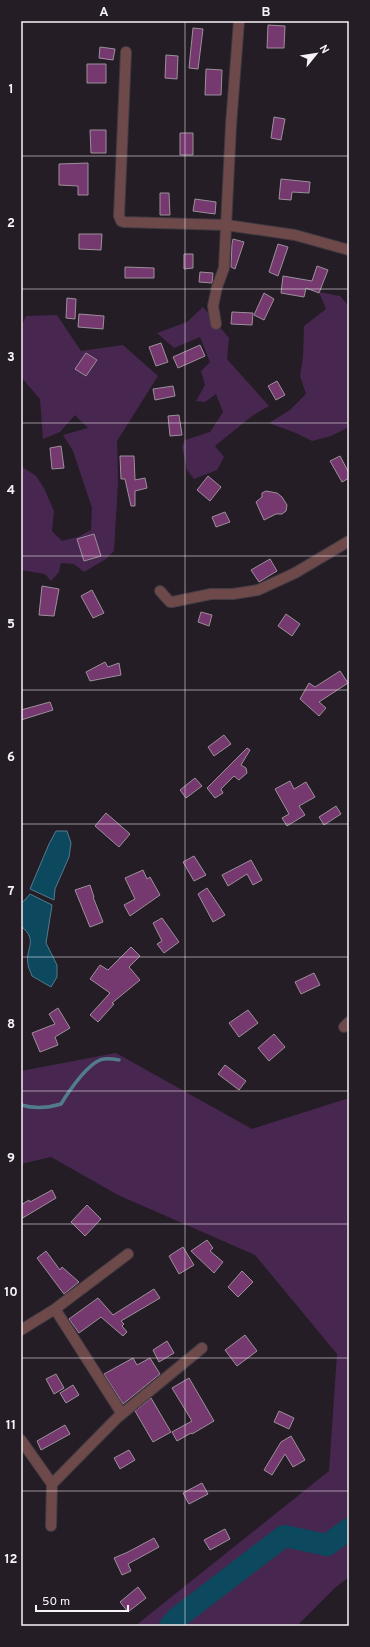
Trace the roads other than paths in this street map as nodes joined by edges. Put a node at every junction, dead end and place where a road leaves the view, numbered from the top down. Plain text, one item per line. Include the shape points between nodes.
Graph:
1 (239, 21) edge
2 (126, 52) dead end
3 (226, 225) junction
4 (349, 250) edge
5 (216, 324) dead end
6 (349, 541) edge
7 (160, 590) dead end
8 (128, 1254) dead end
9 (55, 1309) junction
10 (21, 1330) edge
11 (202, 1348) dead end
12 (122, 1414) junction
13 (21, 1440) edge
14 (52, 1484) junction
15 (51, 1526) dead end

1 - 3 street
2 - 3 street via 119,216 121,220
3 - 4 street via 295,235
3 - 5 street via 224,268 213,306
6 - 7 street via 295,573 258,590 211,594 172,602
8 - 9 street
9 - 10 street
9 - 12 street
11 - 12 street
12 - 14 street
13 - 14 street
14 - 15 street

